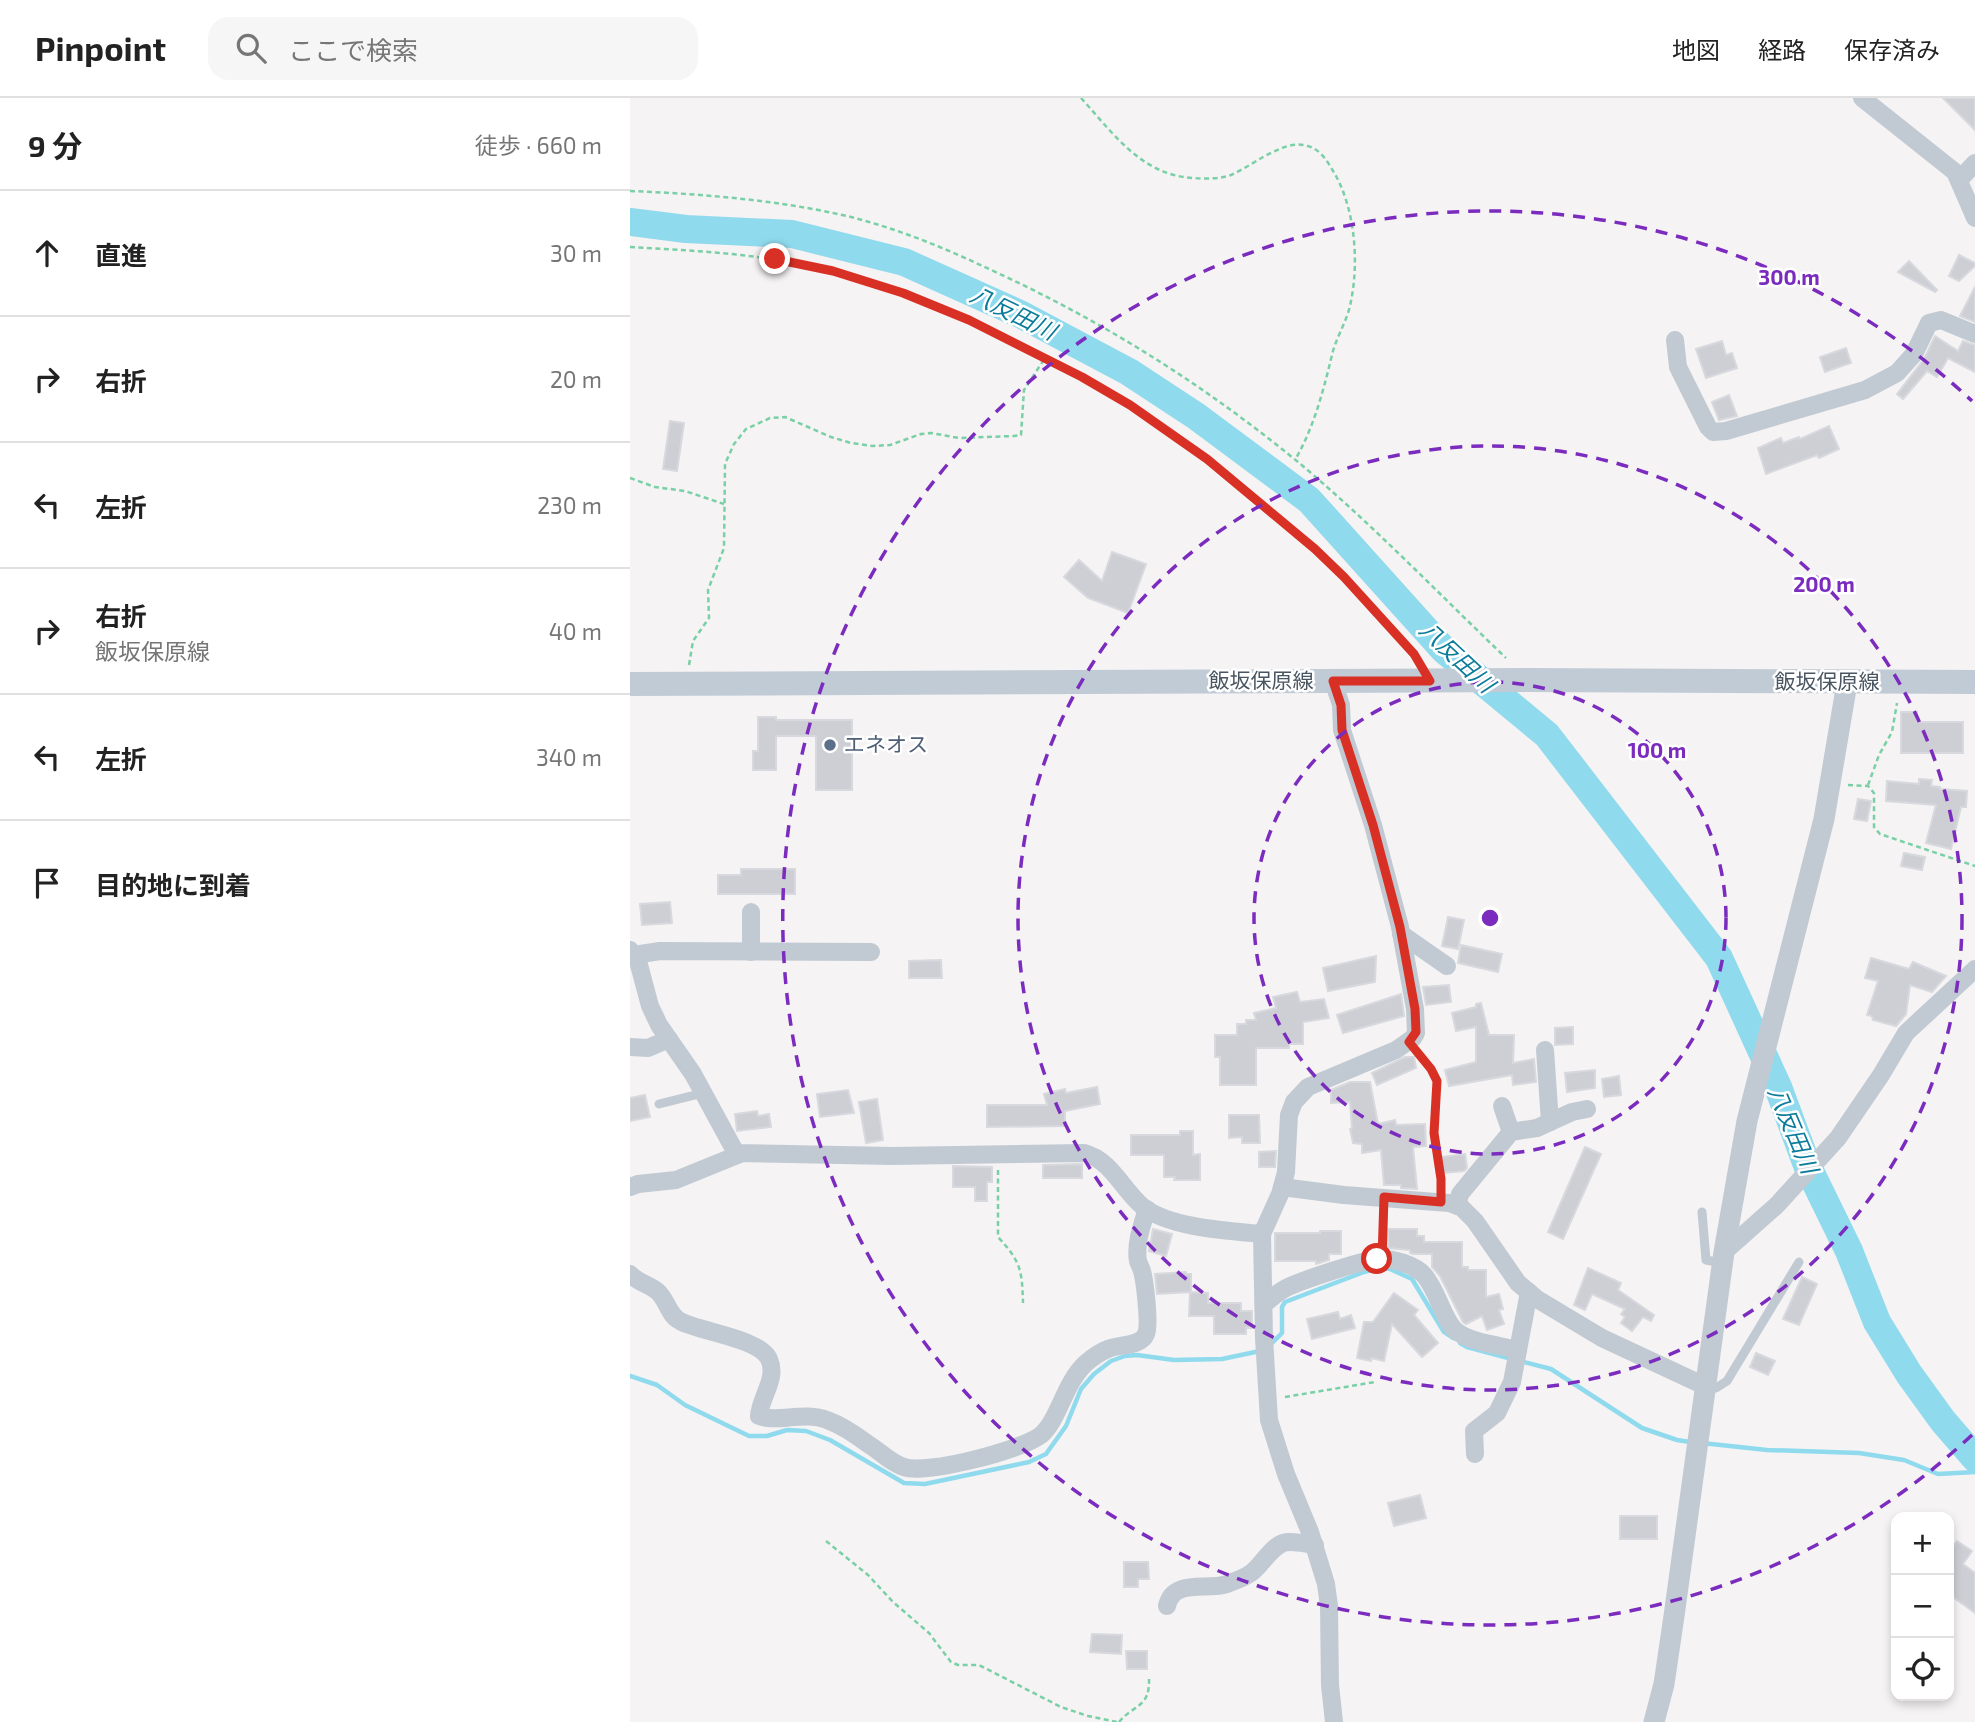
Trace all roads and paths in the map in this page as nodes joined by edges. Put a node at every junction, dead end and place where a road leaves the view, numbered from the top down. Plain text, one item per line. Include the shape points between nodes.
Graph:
1 (1081, 98) edge
2 (1862, 98) edge
3 (1975, 163) edge
4 (1958, 180) junction
5 (630, 191) edge
6 (1975, 218) edge
7 (630, 247) edge
8 (1975, 334) edge
9 (1675, 340) dead end
10 (1045, 358) junction
11 (1295, 460) junction
12 (630, 478) edge
13 (724, 504) junction
14 (1506, 658) dead end
15 (1333, 681) junction
16 (1433, 681) junction
17 (1975, 682) edge
18 (687, 683) junction
19 (1847, 683) junction
20 (1902, 683) junction
21 (630, 684) edge
22 (1830, 785) junction
23 (1868, 786) junction
24 (1975, 866) edge
25 (751, 912) dead end
26 (1401, 934) junction
27 (751, 952) junction
28 (871, 952) dead end
29 (632, 953) edge
30 (1447, 966) dead end
31 (1973, 973) edge
32 (669, 1039) junction
33 (1409, 1042) junction
34 (630, 1047) edge
35 (1545, 1050) dead end
36 (703, 1093) junction
37 (659, 1104) dead end
38 (1502, 1106) dead end
39 (1587, 1109) dead end
40 (1550, 1122) junction
41 (1511, 1132) junction
42 (740, 1154) junction
43 (998, 1154) junction
44 (630, 1187) edge
45 (1282, 1187) junction
46 (1384, 1197) junction
47 (1449, 1204) junction
48 (1147, 1209) junction
49 (1702, 1212) dead end
50 (1262, 1234) junction
51 (1724, 1257) junction
52 (1382, 1259) junction
53 (1800, 1262) dead end
54 (630, 1274) edge
55 (1529, 1292) junction
56 (1023, 1303) dead end
57 (1264, 1304) junction
58 (1517, 1357) junction
59 (1375, 1382) dead end
60 (1707, 1387) junction
61 (1268, 1400) junction
62 (1475, 1454) dead end
63 (826, 1541) dead end
64 (1315, 1545) junction
65 (1167, 1606) dead end
66 (1149, 1679) dead end
67 (1118, 1722) edge
68 (1334, 1722) edge
69 (1654, 1722) edge

1 - 11 path via 1131,153 1176,176 1223,177 1296,144 1316,150 1330,166 1345,195 1354,244 1351,302 1316,413
2 - 4 street via 1955,172
3 - 4 street
4 - 6 street
5 - 11 path via 689,194 837,214 955,253 1025,284 1149,354 1202,388
7 - 10 path via 775,259 833,271 969,320
8 - 9 street via 1941,320 1929,323 1914,354 1898,373 1865,390 1713,432 1678,367
10 - 13 path via 1024,390 1021,435 959,438 931,433 873,446 831,437 785,417 771,418 746,429 729,453
10 - 16 path via 1130,405 1258,500 1344,577
11 - 14 path
12 - 13 path
13 - 18 path via 724,548 708,590 709,618 693,641
15 - 16 main road, 飯坂保原線
15 - 18 main road, 飯坂保原線
15 - 26 street via 1341,705 1342,730
16 - 19 main road, 飯坂保原線
17 - 20 main road, 飯坂保原線
18 - 21 main road, 飯坂保原線
19 - 20 main road, 飯坂保原線
19 - 22 street
20 - 23 path via 1892,732
22 - 23 path
22 - 51 street via 1747,1121
23 - 24 path via 1874,793 1874,827 1880,834
25 - 27 street
26 - 30 street
26 - 33 street via 1415,1009 1416,1032
27 - 28 street
27 - 29 street
29 - 32 street via 650,1006
31 - 51 street via 1906,1033 1838,1138
32 - 34 street via 648,1048
32 - 36 street
33 - 45 street via 1301,1094 1289,1115
33 - 47 path via 1437,1081 1434,1133
35 - 40 street
36 - 37 lane
36 - 42 street
38 - 41 street
39 - 40 street
40 - 41 street
41 - 47 street
42 - 43 street
42 - 44 street via 676,1180
43 - 48 street via 1091,1154
43 - 56 path via 999,1237 1015,1255 1022,1275
45 - 46 street
45 - 50 street
46 - 47 street
46 - 52 path
47 - 55 street via 1475,1221
48 - 50 street via 1188,1224
48 - 54 street via 1138,1250 1148,1331 1144,1338 1111,1347 1084,1364 1044,1432 1030,1442 938,1468 902,1467 827,1419 759,1416 770,1382 770,1360 765,1354 743,1341 679,1321 658,1291
49 - 51 lane via 1706,1260
50 - 57 street
51 - 60 street
52 - 57 street via 1286,1288
52 - 58 street via 1421,1272 1457,1332
53 - 60 lane via 1727,1381 1716,1388
55 - 58 street
55 - 60 street via 1602,1338
57 - 61 street
58 - 62 street via 1512,1382 1497,1413 1474,1431
59 - 61 path
60 - 69 street via 1666,1671
61 - 64 street via 1269,1420 1286,1474
63 - 67 path via 929,1633 951,1662 979,1665 1061,1707
64 - 65 street via 1280,1544 1241,1579 1173,1592
64 - 68 street via 1329,1606
66 - 67 path via 1148,1696

